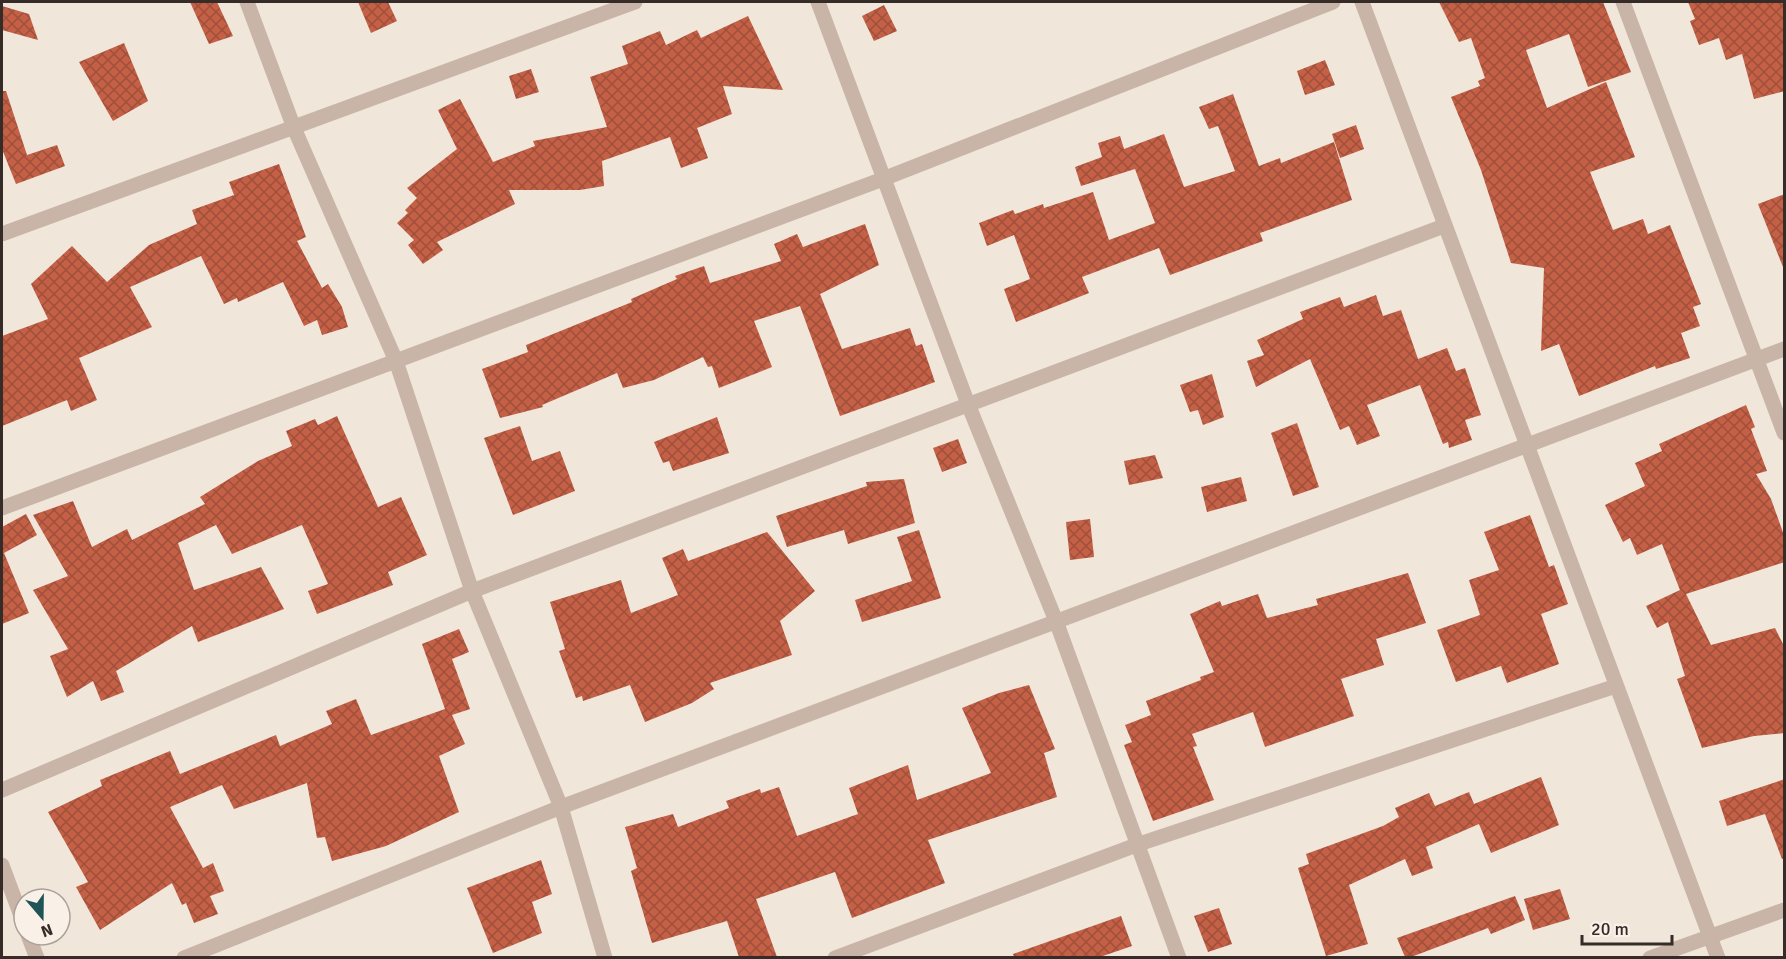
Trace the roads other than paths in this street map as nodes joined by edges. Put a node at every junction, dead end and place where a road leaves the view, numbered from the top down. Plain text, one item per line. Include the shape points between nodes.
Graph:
1 (247, 2) edge
2 (635, 2) edge
3 (818, 2) edge
4 (1333, 2) edge
5 (1362, 2) edge
6 (1623, 2) edge
7 (294, 128) junction
8 (883, 178) junction
9 (1444, 226) junction
10 (2, 234) edge
11 (1785, 349) edge
12 (1757, 359) junction
13 (396, 361) junction
14 (968, 404) junction
15 (1785, 433) edge
16 (1526, 446) junction
17 (2, 508) edge
18 (472, 591) junction
19 (1056, 621) junction
20 (1616, 686) junction
21 (2, 790) edge
22 (561, 807) junction
23 (1139, 844) junction
24 (2, 866) edge
25 (12, 892) edge
26 (1785, 910) edge
27 (1711, 937) junction
28 (184, 957) edge
29 (605, 957) edge
30 (836, 957) edge
31 (1179, 957) edge
32 (1650, 957) edge
33 (1718, 957) edge

1 - 7 street
2 - 7 street
3 - 8 street
4 - 8 street
5 - 9 street
6 - 12 street
7 - 10 street
7 - 13 street
8 - 13 street
8 - 14 street
9 - 14 street
9 - 16 street
11 - 12 street
12 - 15 street
12 - 16 street
13 - 17 street
13 - 18 street
14 - 18 street
14 - 19 street
16 - 19 street
16 - 20 street
18 - 21 street
18 - 22 street
19 - 22 street
19 - 23 street
20 - 23 street
20 - 27 street
22 - 28 street
22 - 29 street
23 - 30 street
23 - 31 street
24 - 25 street
26 - 27 street
27 - 32 street
27 - 33 street

